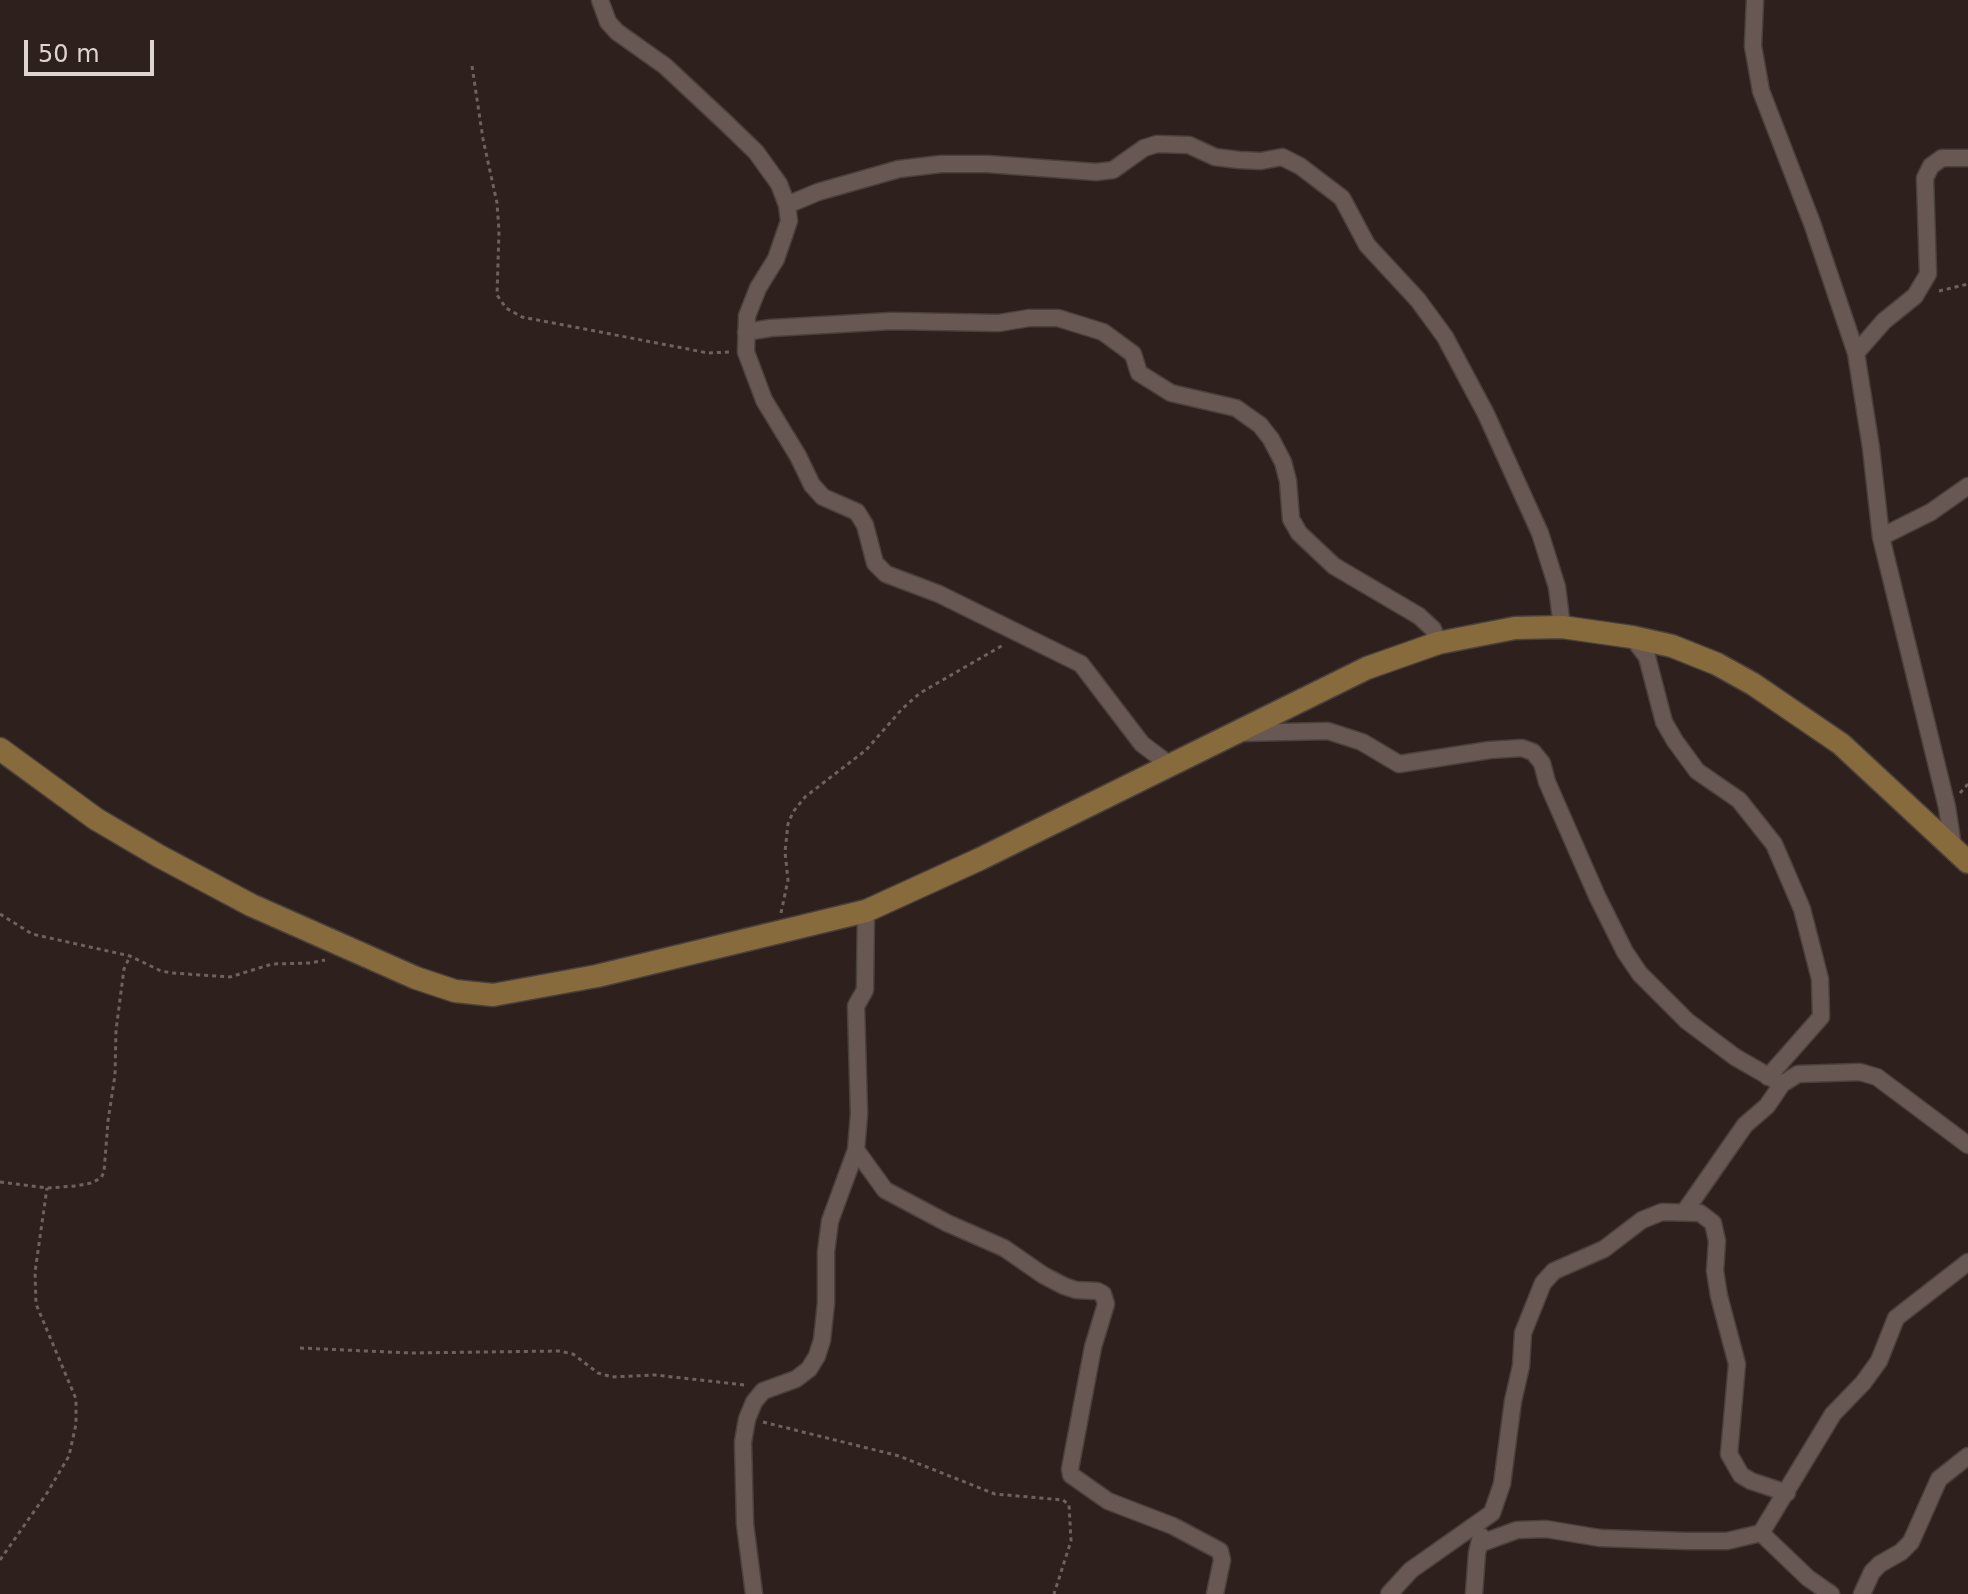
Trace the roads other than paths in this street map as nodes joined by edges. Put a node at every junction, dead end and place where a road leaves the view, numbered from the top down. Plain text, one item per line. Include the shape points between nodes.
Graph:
1 (600, 0) edge
2 (1755, 0) edge
3 (1968, 158) edge
4 (787, 205) junction
5 (746, 332) junction
6 (1856, 353) junction
7 (1968, 486) edge
8 (1881, 537) junction
9 (1562, 627) junction
10 (1632, 637) junction
11 (1438, 643) junction
12 (1233, 733) junction
13 (0, 749) edge
14 (1170, 765) junction
15 (1961, 854) edge
16 (866, 911) junction
17 (1775, 1080) junction
18 (1968, 1145) edge
19 (856, 1150) junction
20 (1685, 1211) junction
21 (1968, 1262) edge
22 (1967, 1454) edge
23 (1787, 1493) junction
24 (1486, 1519) junction
25 (1761, 1533) junction
26 (1479, 1544) junction
27 (754, 1594) edge
28 (1215, 1594) edge
29 (1389, 1594) edge
30 (1474, 1594) edge
31 (1831, 1594) edge
32 (1862, 1594) edge

1 - 4 street via 617,32 665,66 756,152
2 - 6 street via 1753,46 1761,91
3 - 6 street via 1942,158 1931,166 1925,178 1928,274 1915,296
4 - 5 street via 784,240 758,288
4 - 9 street via 899,169 941,164 1113,170 1157,144 1189,145 1227,159 1282,157 1300,166 1342,198 1367,245 1445,337 1540,533 1557,587
5 - 11 street via 892,321 1058,318 1103,332 1128,348 1139,373 1171,393 1236,408 1260,425 1283,462 1291,519 1299,533 1334,566 1419,616
5 - 14 street via 746,352 764,400 812,485 823,497 857,512 875,563 886,574 939,594 1081,664 1142,744
6 - 8 street
7 - 8 street
8 - 15 street
9 - 10 street
9 - 11 street via 1515,628
10 - 15 street via 1672,646 1753,684 1841,744
10 - 17 street via 1647,657 1664,722 1675,741 1697,771 1739,800 1774,844 1802,909 1820,979 1821,1017
11 - 12 street via 1367,668
12 - 14 street
12 - 17 street via 1328,731 1362,742 1399,764 1490,750 1533,752 1597,896 1640,974 1687,1021
13 - 16 street via 96,819 251,905 455,991 493,995 597,976
14 - 16 street
16 - 19 street via 865,990 856,1006
17 - 18 street via 1808,1073 1860,1072 1877,1077
17 - 20 street via 1767,1106 1745,1125
19 - 27 street via 830,1221 817,1356 796,1379 763,1391 747,1419 743,1466
19 - 28 street via 885,1190 1004,1248 1064,1286 1103,1294 1106,1304 1093,1347 1071,1475 1108,1501 1220,1551
20 - 23 street via 1700,1213 1713,1223 1717,1241 1719,1296 1737,1364 1729,1454 1741,1475
20 - 24 street via 1642,1220 1604,1249 1554,1271 1543,1283 1523,1333 1502,1484
21 - 23 street via 1896,1318 1879,1361 1833,1414
22 - 32 street via 1939,1479 1911,1542 1872,1572
23 - 25 street
24 - 26 street
24 - 29 street via 1411,1570
25 - 26 street via 1727,1541 1686,1541 1531,1529
25 - 31 street
26 - 30 street

